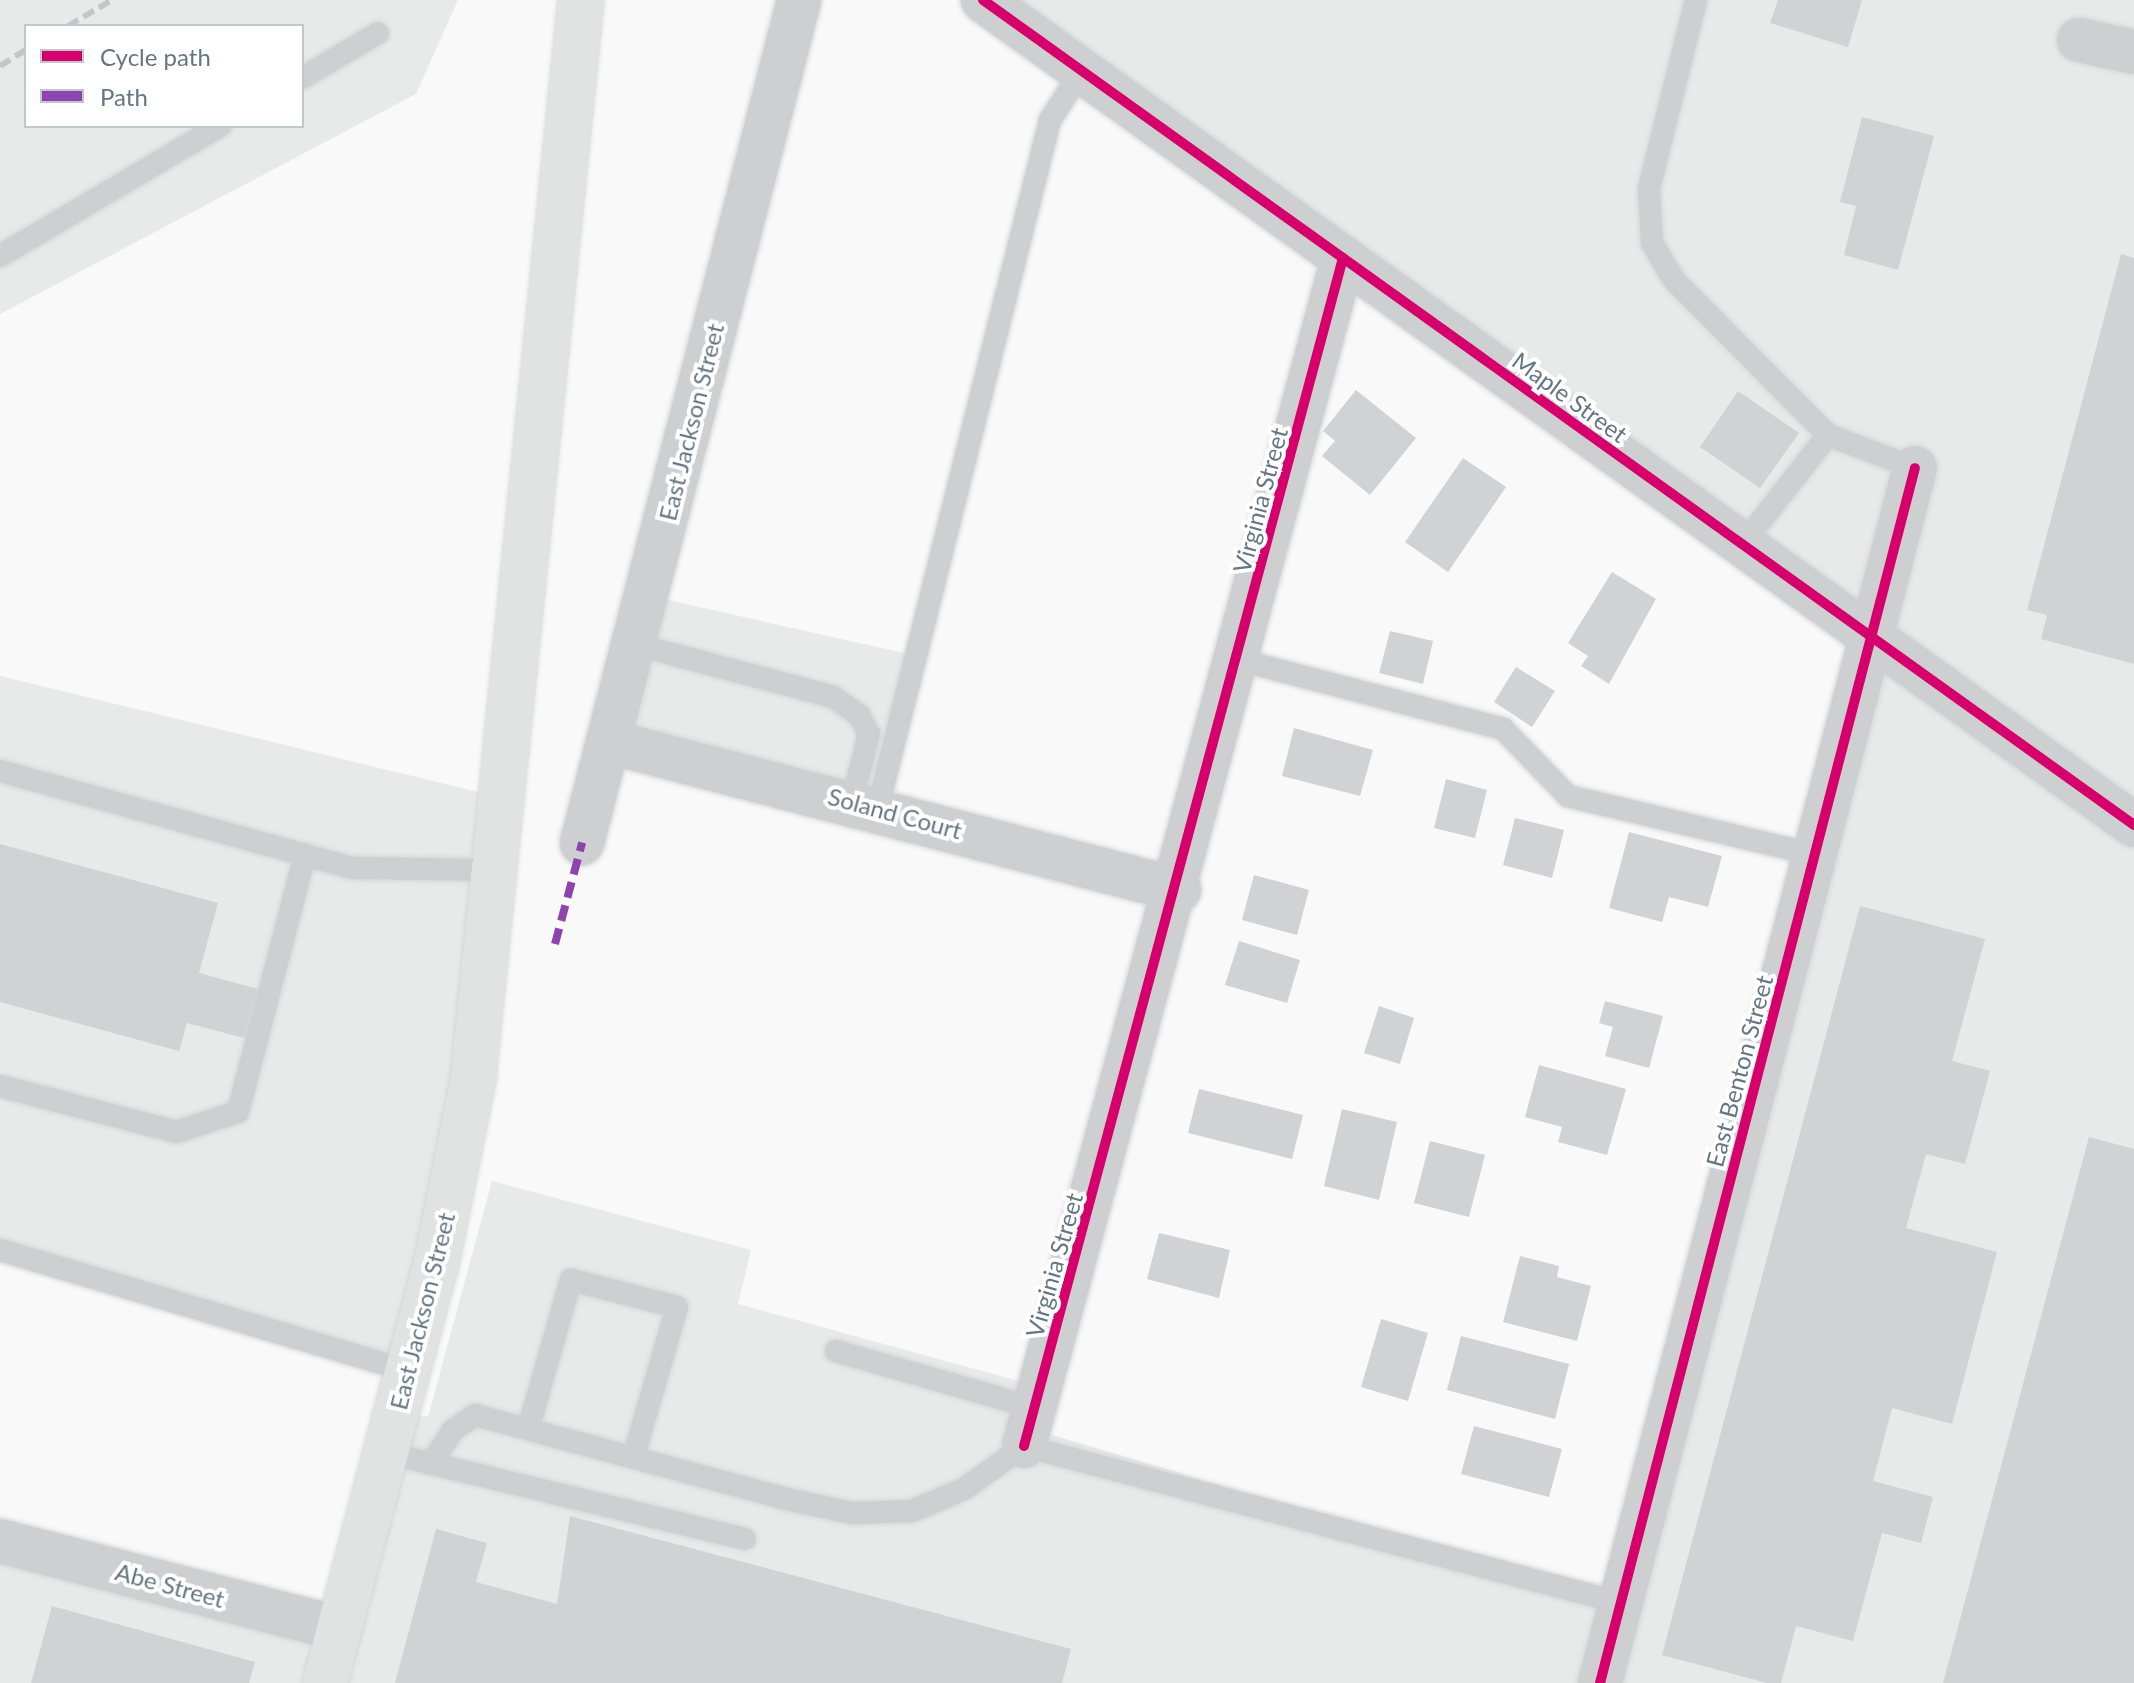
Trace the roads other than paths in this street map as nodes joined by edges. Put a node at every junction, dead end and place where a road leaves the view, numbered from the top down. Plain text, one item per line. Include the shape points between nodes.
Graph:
1 (581, 0) edge
2 (799, 0) edge
3 (983, 0) edge
4 (1696, 0) edge
5 (378, 33) dead end
6 (2079, 40) dead end
7 (2134, 52) edge
8 (1082, 71) junction
9 (304, 77) edge
10 (217, 128) edge
11 (0, 256) edge
12 (1343, 258) junction
13 (1828, 435) junction
14 (1915, 468) joint
15 (1742, 545) junction
16 (1873, 639) junction
17 (634, 644) junction
18 (1239, 660) junction
19 (610, 742) junction
20 (0, 771) edge
21 (865, 804) junction
22 (2134, 825) edge
23 (582, 843) dead end
24 (305, 855) junction
25 (1816, 855) junction
26 (498, 870) junction
27 (1179, 890) junction
28 (0, 1086) edge
29 (0, 1250) edge
30 (836, 1351) dead end
31 (408, 1371) junction
32 (529, 1426) junction
33 (1030, 1427) junction
34 (387, 1453) junction
35 (634, 1455) junction
36 (431, 1464) junction
37 (745, 1539) dead end
38 (0, 1541) edge
39 (1621, 1603) junction
40 (340, 1629) junction
41 (325, 1683) edge
42 (1600, 1683) edge

1 - 26 main road, East Jackson Street
2 - 17 street, East Jackson Street
3 - 8 street, Maple Street
4 - 13 lane via 1649,188 1652,243 1674,280
5 - 9 lane
6 - 7 street
8 - 12 street, Maple Street
8 - 21 lane via 1050,120
10 - 11 lane
12 - 15 street, Maple Street
12 - 18 street, Virginia Street
13 - 14 lane
13 - 15 lane
14 - 16 street, East Benton Street
15 - 16 street, Maple Street
16 - 22 street, Maple Street
16 - 25 street, East Benton Street
17 - 19 street, East Jackson Street
17 - 21 lane via 833,697 859,715 869,734
18 - 25 lane via 1503,729 1568,796
18 - 27 street, Virginia Street
19 - 21 street, Soland Court
19 - 23 street, East Jackson Street
20 - 24 lane
21 - 27 street, Soland Court
24 - 26 lane via 351,868
24 - 28 lane via 238,1112 176,1132
25 - 39 street, East Benton Street
26 - 31 main road, East Jackson Street via 473,1078
27 - 33 street, Virginia Street
29 - 31 lane
30 - 33 lane
31 - 34 main road, East Jackson Street
32 - 35 lane
32 - 35 lane via 571,1280 677,1307
32 - 36 lane via 475,1415 453,1430
33 - 35 lane via 964,1489 897,1512 852,1513 791,1500
33 - 39 lane
34 - 36 lane
34 - 40 main road, East Jackson Street
36 - 37 lane
38 - 40 street, Abe Street
39 - 42 street, East Benton Street
40 - 41 main road, East Jackson Street

